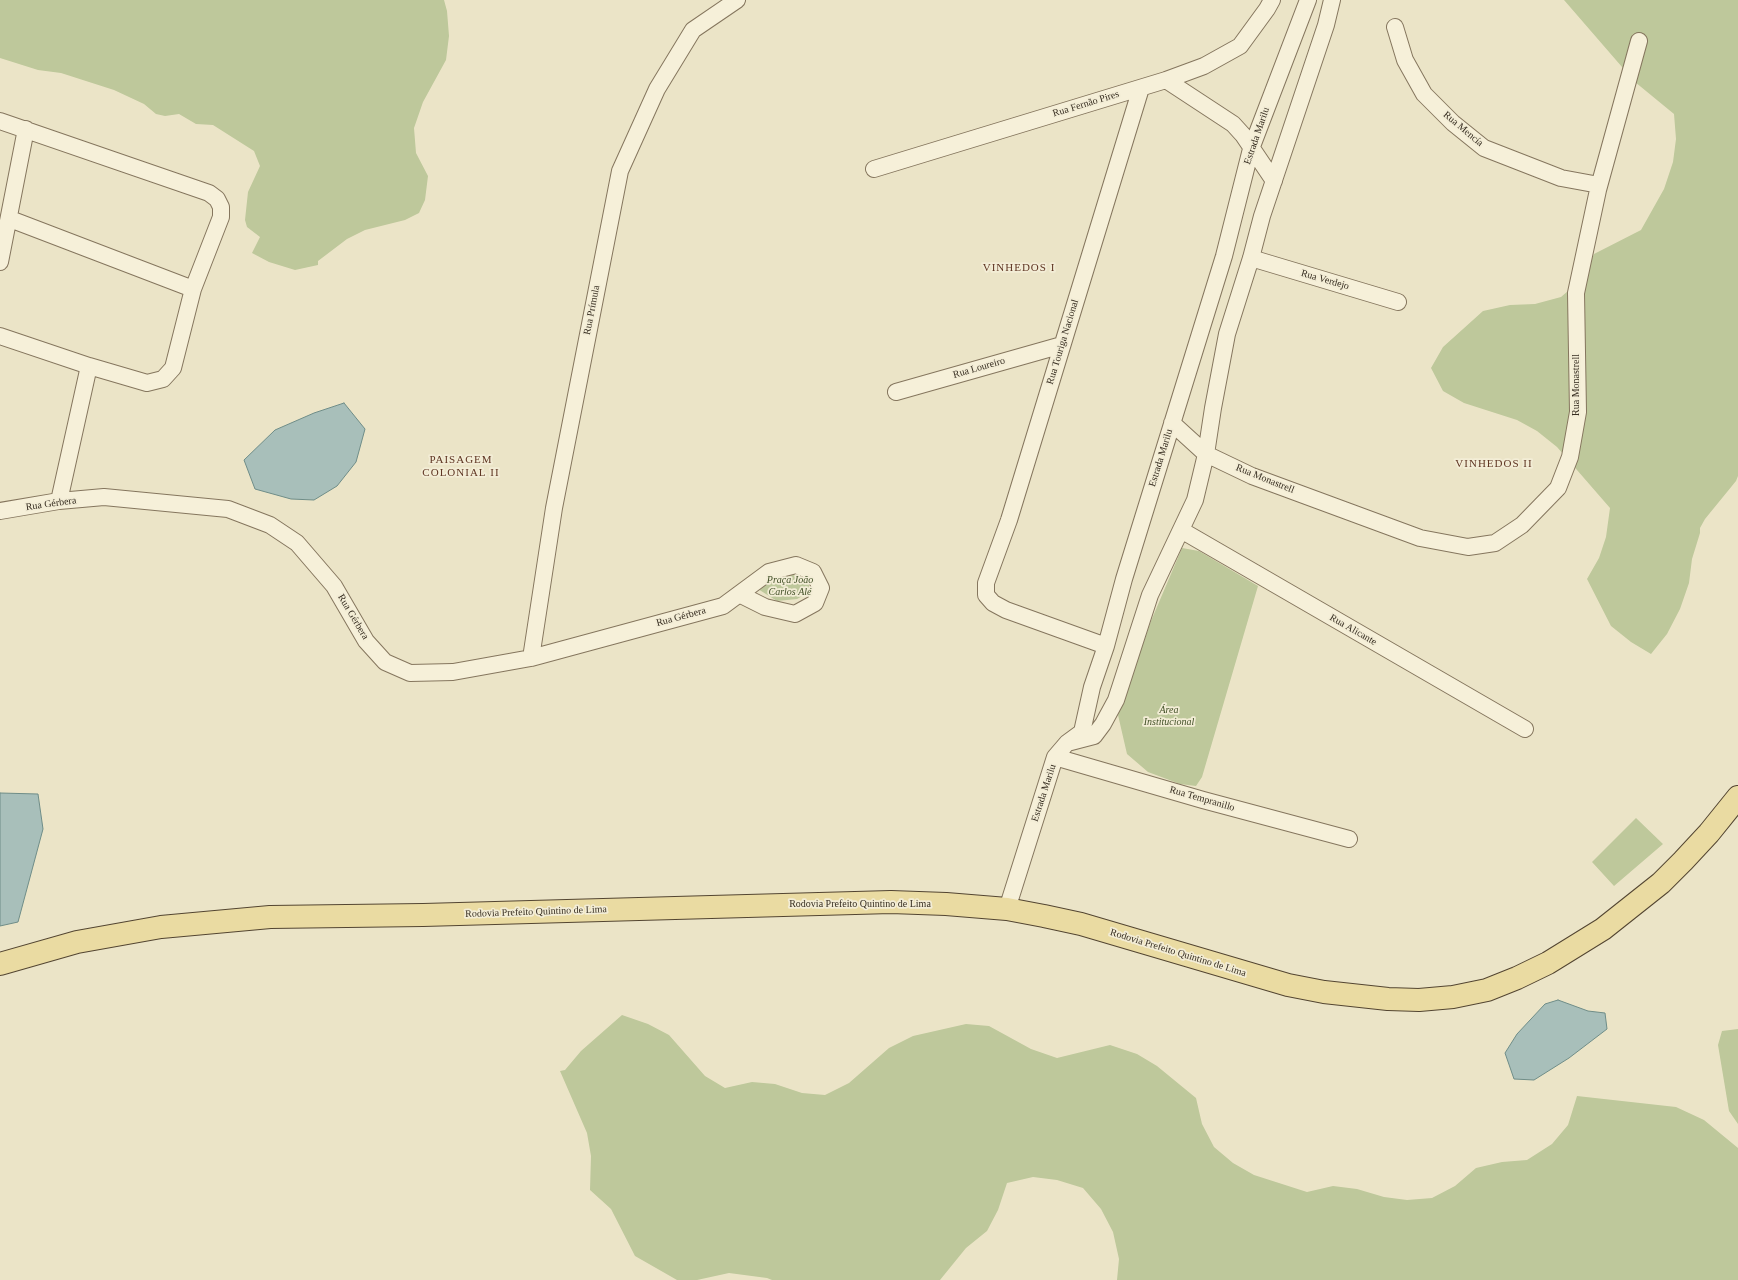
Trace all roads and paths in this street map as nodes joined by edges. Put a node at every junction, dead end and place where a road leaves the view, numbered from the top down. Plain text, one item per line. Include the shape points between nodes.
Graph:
1 (737, 0) edge
2 (1272, 0) edge
3 (1308, 0) edge
4 (1332, 0) edge
5 (1395, 27) dead end
6 (1639, 41) dead end
7 (1166, 80) junction
8 (1142, 88) junction
9 (0, 121) edge
10 (26, 129) junction
11 (1251, 149) junction
12 (874, 169) dead end
13 (1274, 181) junction
14 (1599, 185) junction
15 (10, 219) junction
16 (1251, 258) junction
17 (0, 262) edge
18 (193, 289) junction
19 (1398, 302) dead end
20 (0, 336) edge
21 (1062, 345) junction
22 (89, 366) junction
23 (896, 392) dead end
24 (1172, 423) junction
25 (1206, 454) junction
26 (59, 501) junction
27 (0, 511) edge
28 (1181, 530) junction
29 (739, 594) dead end
30 (1106, 646) junction
31 (531, 658) junction
32 (1525, 729) dead end
33 (1067, 743) junction
34 (1055, 757) junction
35 (1738, 796) edge
36 (1349, 839) dead end
37 (1007, 909) junction
38 (0, 964) edge

1 - 31 street, Rua Prímula via 693,30 657,89 620,171 554,508
2 - 7 street, Rua Fernão Pires via 1240,46 1204,66
3 - 11 street, Estrada Marilu
4 - 13 street
5 - 14 street, Rua Mencía via 1405,60 1424,94 1453,123 1484,148 1561,178
6 - 14 street, Rua Monastrell
7 - 8 street, Rua Fernão Pires
7 - 11 street via 1233,124
8 - 12 street, Rua Fernão Pires
8 - 21 street, Rua Touriga Nacional
9 - 10 street
10 - 15 street
10 - 18 street via 209,193 217,199 221,207 221,217
11 - 13 street
11 - 24 street, Estrada Marilu via 1224,256
13 - 16 street
14 - 25 street, Rua Monastrell via 1576,293 1578,412 1570,457 1558,488 1516,528 1495,543 1468,547 1420,538 1252,476
15 - 17 street
15 - 18 street
16 - 19 street, Rua Verdejo
16 - 25 street via 1227,334
18 - 22 street via 173,368 163,379 147,382
20 - 22 street
21 - 23 street, Rua Loureiro
21 - 30 street, Rua Touriga Nacional via 1009,520 986,583 986,595 993,603 1006,610
22 - 26 street
24 - 25 street, Rua Monastrell
24 - 30 street, Estrada Marilu
25 - 28 street via 1195,500
26 - 27 street, Rua Gérbera
26 - 31 street, Rua Gérbera via 104,497 228,509 270,525 297,543 334,586 366,641 385,662 410,673 454,672
28 - 32 street, Rua Alicante
28 - 33 street via 1150,595 1116,700 1094,736
29 - 31 street, Rua Gérbera via 723,606
30 - 33 street, Estrada Marilu via 1092,688 1082,732
33 - 34 street, Estrada Marilu
34 - 36 street, Rua Tempranillo
34 - 37 street, Estrada Marilu
35 - 37 main road, Rodovia Prefeito Quintino de Lima via 1709,833 1661,883 1603,929 1554,960 1517,978 1486,990 1453,997 1388,999 1288,985 1081,924
37 - 38 main road, Rodovia Prefeito Quintino de Lima via 891,902 270,917 146,930 77,942

